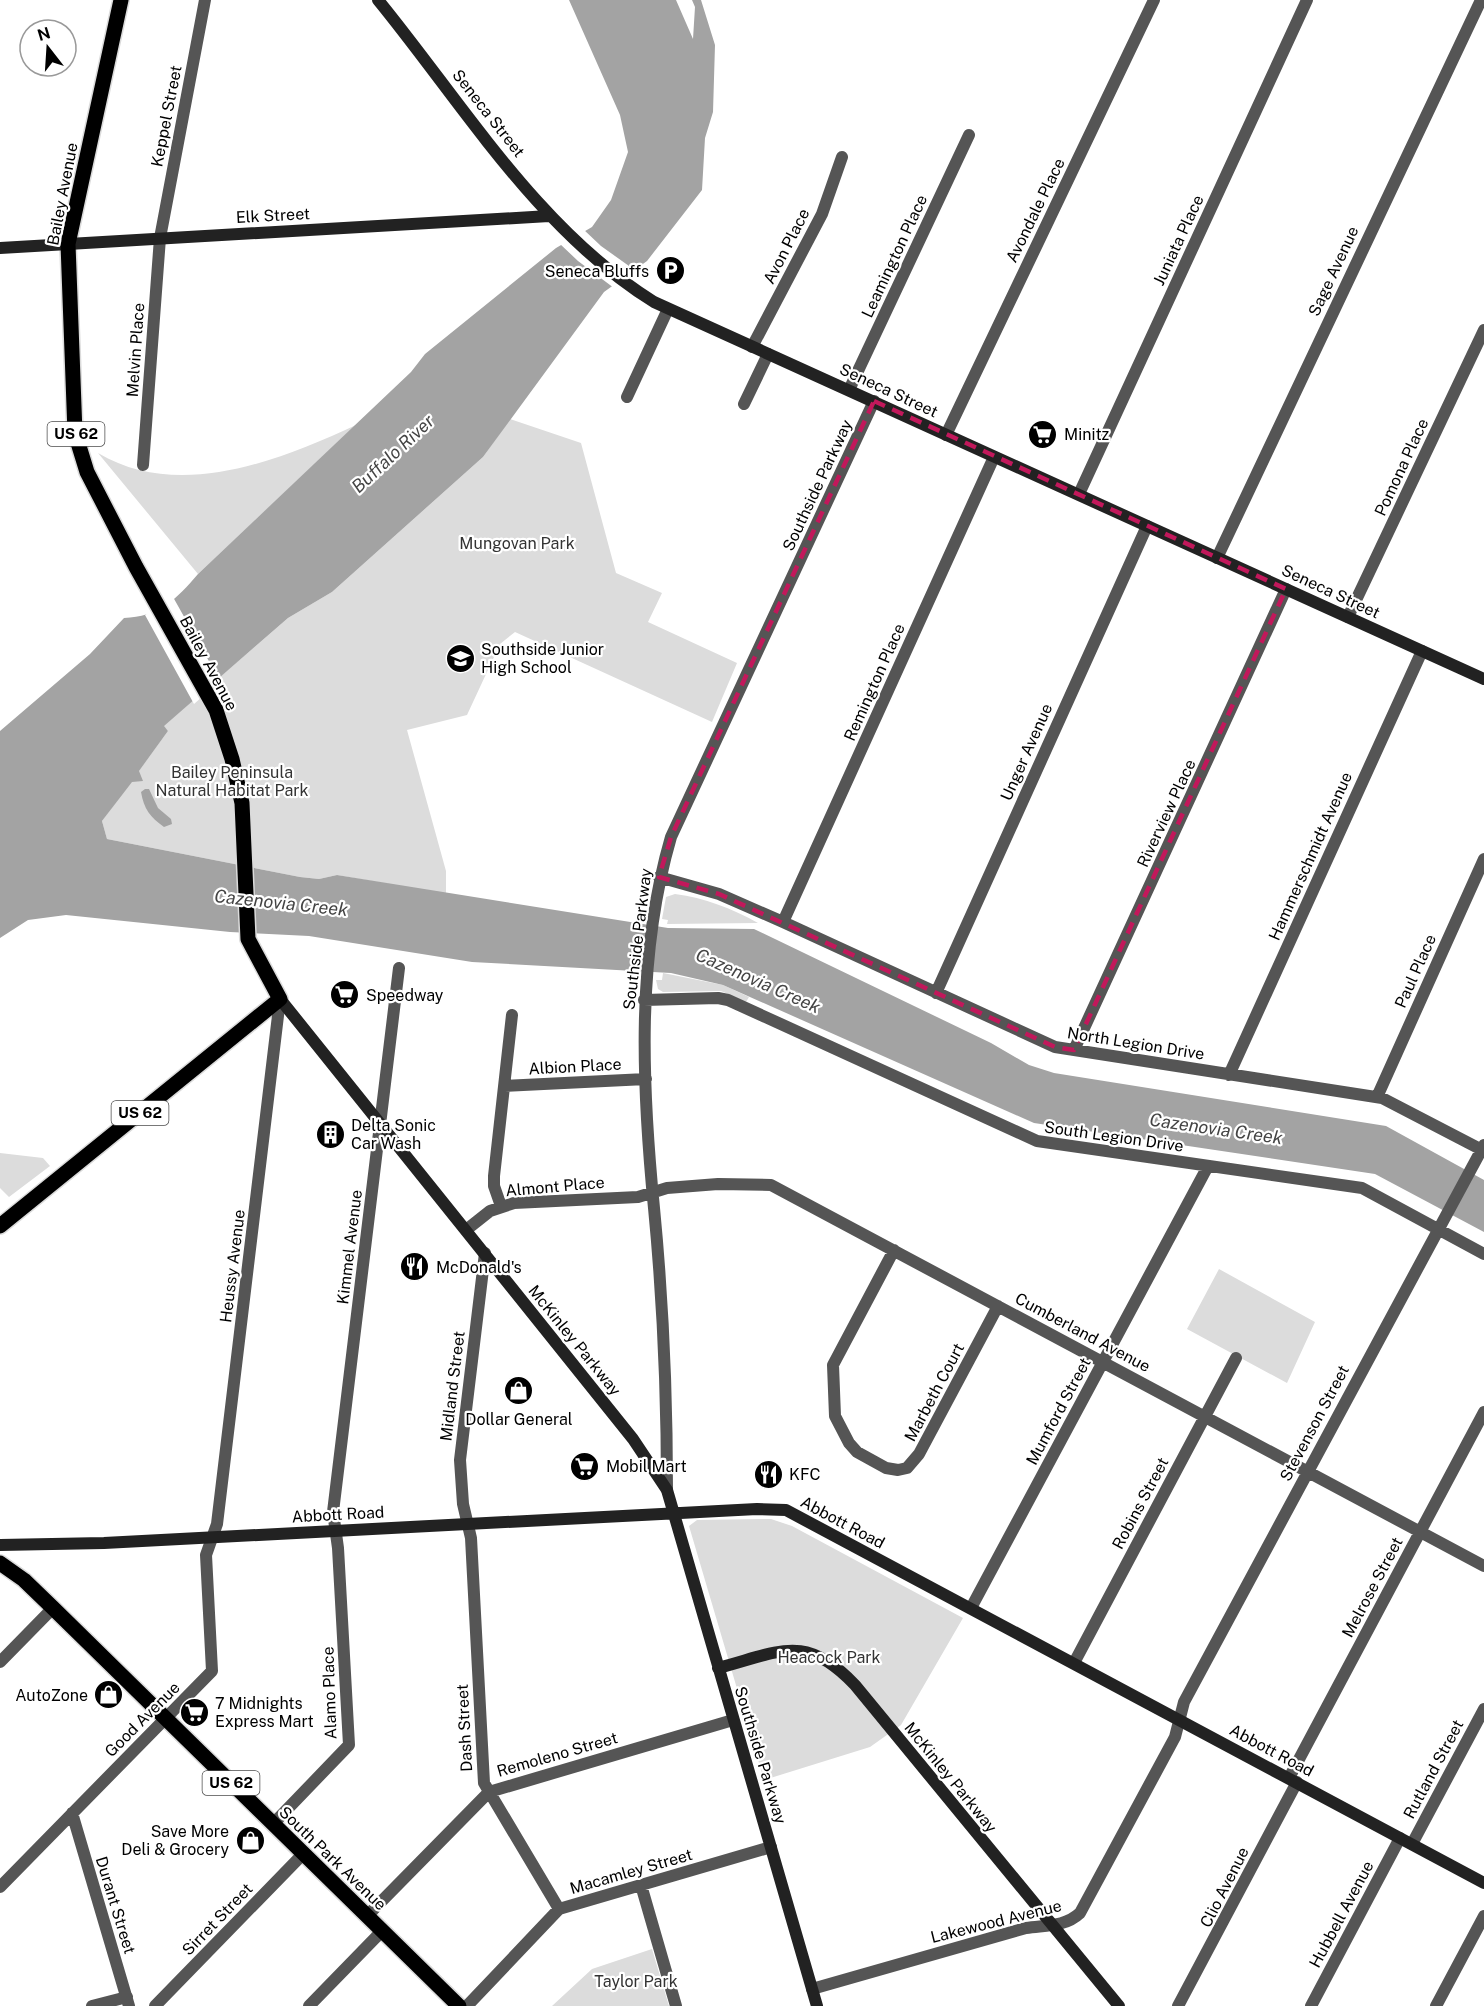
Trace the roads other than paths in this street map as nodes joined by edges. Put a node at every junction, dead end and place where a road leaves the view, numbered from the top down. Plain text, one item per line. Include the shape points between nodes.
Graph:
1 (121, 0) edge
2 (205, 0) edge
3 (1154, 0) edge
4 (1307, 0) edge
5 (1481, 0) edge
6 (381, 1) edge
7 (969, 135) dead end
8 (842, 157) dead end
9 (553, 220) junction
10 (160, 238) junction
11 (68, 244) junction
12 (0, 248) edge
13 (668, 309) junction
14 (1484, 330) edge
15 (752, 347) junction
16 (768, 354) junction
17 (849, 390) junction
18 (627, 397) dead end
19 (874, 401) junction
20 (744, 404) dead end
21 (946, 435) junction
22 (994, 457) junction
23 (143, 465) dead end
24 (1079, 494) junction
25 (1147, 526) junction
26 (1217, 558) junction
27 (1286, 589) junction
28 (1348, 617) junction
29 (1422, 651) junction
30 (1484, 678) edge
31 (1484, 859) edge
32 (659, 877) junction
33 (783, 922) junction
34 (399, 968) dead end
35 (936, 993) junction
36 (280, 999) junction
37 (644, 1000) junction
38 (512, 1015) dead end
39 (1074, 1050) junction
40 (1229, 1075) junction
41 (646, 1079) junction
42 (505, 1086) junction
43 (1377, 1097) junction
44 (381, 1124) junction
45 (1481, 1151) edge
46 (1208, 1166) junction
47 (652, 1192) junction
48 (501, 1206) junction
49 (1439, 1225) junction
50 (0, 1226) edge
51 (466, 1230) junction
52 (894, 1250) junction
53 (485, 1253) junction
54 (1484, 1254) edge
55 (998, 1306) junction
56 (1236, 1358) dead end
57 (1104, 1362) junction
58 (1484, 1412) edge
59 (1204, 1417) junction
60 (1307, 1472) junction
61 (667, 1490) junction
62 (674, 1513) junction
63 (468, 1524) junction
64 (335, 1530) junction
65 (1420, 1532) junction
66 (213, 1537) junction
67 (0, 1545) edge
68 (0, 1563) edge
69 (1484, 1566) edge
70 (54, 1608) junction
71 (971, 1608) junction
72 (0, 1662) edge
73 (1074, 1663) junction
74 (718, 1668) junction
75 (1484, 1709) edge
76 (166, 1718) junction
77 (1180, 1719) junction
78 (733, 1720) junction
79 (1293, 1780) junction
80 (489, 1792) junction
81 (72, 1813) junction
82 (273, 1824) junction
83 (1400, 1838) junction
84 (1412, 1844) junction
85 (771, 1847) junction
86 (303, 1854) junction
87 (1484, 1882) edge
88 (641, 1885) junction
89 (0, 1887) edge
90 (559, 1909) junction
91 (367, 1916) junction
92 (1484, 1916) edge
93 (1051, 1925) junction
94 (382, 1931) junction
95 (812, 1989) junction
96 (128, 2001) edge
97 (92, 2006) edge
98 (155, 2006) edge
99 (309, 2006) edge
100 (459, 2006) edge
101 (467, 2006) edge
102 (676, 2006) edge
103 (818, 2006) edge
104 (1119, 2006) edge
105 (1178, 2006) edge
106 (1311, 2006) edge
107 (1436, 2006) edge

1 - 11 main road, Bailey Avenue / US 62
2 - 10 street, Keppel Street
3 - 21 street, Avondale Place
4 - 24 street, Juniata Place
5 - 26 street, Sage Avenue
6 - 9 street, Seneca Street
7 - 17 street, Leamington Place
8 - 15 street, Avon Place via 822,214
9 - 10 street, Elk Street
9 - 13 street, Seneca Street via 601,264
10 - 11 street, Elk Street
10 - 23 street, Melvin Place
11 - 12 street, Elk Street
11 - 36 main road, Bailey Avenue / US 62 via 74,409 81,457 216,710 242,803 248,939
13 - 15 street, Seneca Street
13 - 18 street
14 - 28 street, Pomona Place
15 - 16 street, Seneca Street
16 - 17 street, Seneca Street
16 - 20 street
17 - 19 street, Seneca Street
19 - 21 street, Seneca Street
19 - 32 street, Southside Parkway via 671,837
21 - 22 street, Seneca Street
22 - 24 street, Seneca Street
22 - 33 street, Remington Place
24 - 25 street, Seneca Street
25 - 26 street, Seneca Street
25 - 35 street, Unger Avenue
26 - 27 street, Seneca Street
27 - 28 street, Seneca Street
27 - 39 street, Riverview Place
28 - 29 street, Seneca Street
29 - 30 street, Seneca Street
29 - 40 street, Hammerschmidt Avenue
31 - 43 street, Paul Place
32 - 33 street, North Legion Drive via 719,894
32 - 37 street, Southside Parkway
33 - 35 street, North Legion Drive
34 - 44 street, Kimmel Avenue
35 - 39 street, North Legion Drive via 1054,1047
36 - 44 street, McKinley Parkway
36 - 50 main road, US 62
36 - 66 street, Heussy Avenue
37 - 41 street, Southside Parkway
37 - 46 street, South Legion Drive via 728,1000 1037,1141
38 - 42 street
39 - 40 street, North Legion Drive
40 - 43 street, North Legion Drive
41 - 42 street, Albion Place
41 - 47 street, Southside Parkway
42 - 48 street via 494,1186
43 - 45 street, North Legion Drive
44 - 51 street, McKinley Parkway
44 - 64 street, Kimmel Avenue via 333,1512
45 - 49 street, Stevenson Street
46 - 49 street, South Legion Drive via 1362,1188
46 - 57 street, Mumford Street
47 - 48 street, Almont Place via 638,1197
47 - 52 street, Cumberland Avenue via 718,1184 771,1185
47 - 61 street, Southside Parkway
48 - 51 street, Almont Place
49 - 54 street, South Legion Drive
49 - 60 street, Stevenson Street
51 - 53 street, McKinley Parkway
52 - 55 street, Cumberland Avenue
52 - 55 street, Marbeth Court via 833,1365 835,1416 842,1433 857,1452 886,1468 907,1468 919,1454
53 - 61 street, McKinley Parkway via 639,1447
53 - 63 street, Midland Street via 460,1460
55 - 57 street, Cumberland Avenue
56 - 59 street, Robins Street
57 - 59 street, Cumberland Avenue
57 - 71 street, Mumford Street
58 - 65 street, Melrose Street
59 - 60 street, Cumberland Avenue
59 - 73 street, Robins Street
60 - 65 street, Cumberland Avenue
60 - 77 street, Stevenson Street via 1184,1702
61 - 62 street, McKinley Parkway
62 - 63 street, Abbott Road
62 - 71 street, Abbott Road via 786,1510
62 - 74 street, Southside Parkway
63 - 64 street, Abbott Road
63 - 80 street, Dash Street via 483,1777
64 - 66 street, Abbott Road
64 - 82 street, Alamo Place via 349,1745
65 - 69 street, Cumberland Avenue
65 - 79 street, Melrose Street
66 - 67 street, Abbott Road
66 - 76 street, Good Avenue via 206,1555 212,1671
68 - 70 main road, South Park Avenue / US 62
70 - 72 street
70 - 76 main road, South Park Avenue / US 62
71 - 73 street, Abbott Road
73 - 77 street, Abbott Road
74 - 78 street, Southside Parkway
74 - 93 street, McKinley Parkway via 799,1650 830,1660 855,1685
75 - 84 street, Rutland Street
76 - 81 street, Good Avenue
76 - 82 main road, South Park Avenue / US 62
77 - 79 street, Abbott Road
77 - 93 street, Lakewood Avenue via 1175,1737 1080,1913 1071,1921
78 - 80 street, Remoleno Street
78 - 85 street, Southside Parkway
79 - 83 street, Abbott Road
79 - 105 street, Clio Avenue
80 - 90 street, Dash Street
80 - 91 street, Remoleno Street
81 - 89 street, Good Avenue
81 - 96 street, Durant Street
82 - 86 main road, South Park Avenue / US 62
83 - 84 street, Abbott Road
83 - 106 street, Hubbell Avenue
84 - 87 street, Abbott Road
85 - 88 street, Macamley Street
85 - 95 street, Southside Parkway
86 - 91 main road, South Park Avenue / US 62
86 - 98 street, Sirret Street
88 - 90 street, Macamley Street
88 - 102 street
90 - 101 street, Macamley Street
91 - 94 main road, South Park Avenue / US 62
92 - 107 street
93 - 95 street, Lakewood Avenue via 1026,1928
93 - 104 street, McKinley Parkway
94 - 99 street
94 - 100 main road, South Park Avenue / US 62
95 - 103 street, Southside Parkway
96 - 97 street

